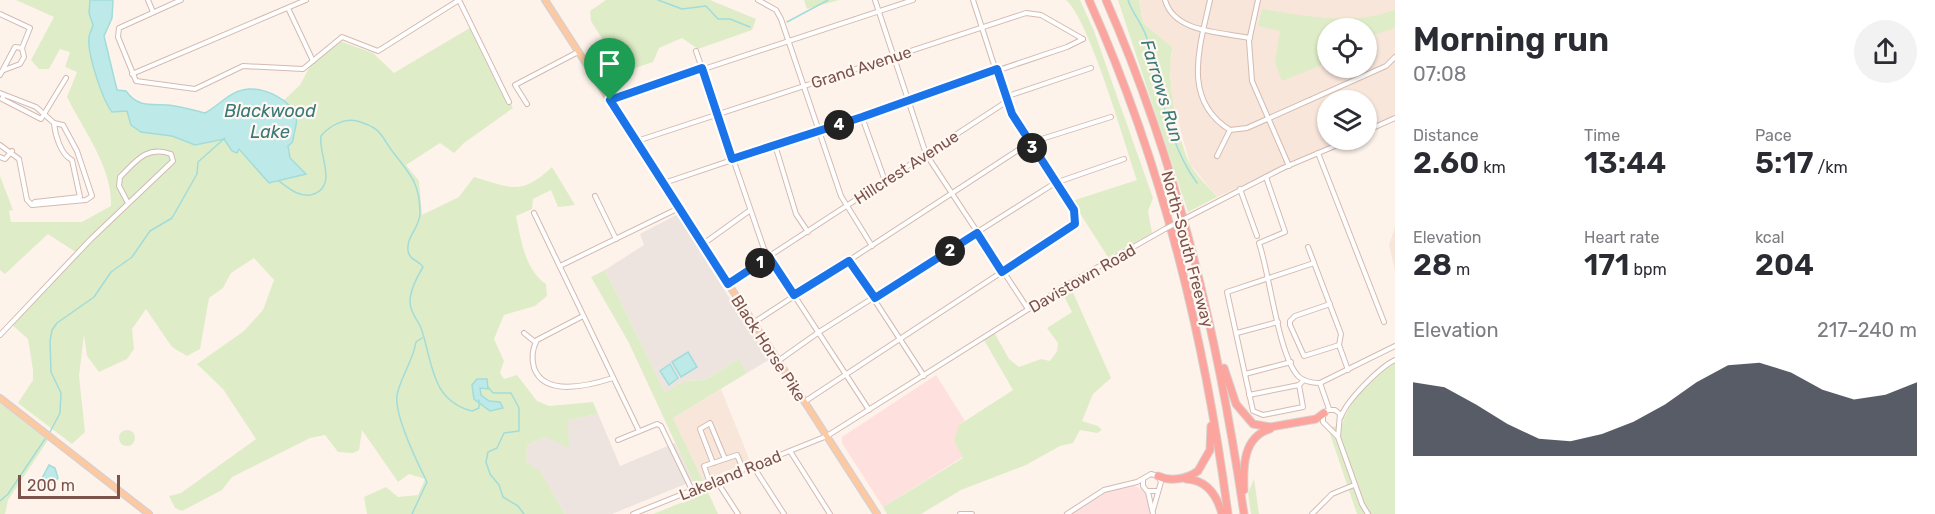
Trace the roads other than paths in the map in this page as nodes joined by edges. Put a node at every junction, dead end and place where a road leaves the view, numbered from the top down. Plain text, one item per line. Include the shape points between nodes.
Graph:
1 (148, 0) edge
2 (181, 0) edge
3 (306, 0) edge
4 (459, 0) edge
5 (545, 0) edge
6 (758, 0) edge
7 (875, 0) edge
8 (914, 0) edge
9 (973, 0) edge
10 (1089, 0) edge
11 (1106, 0) edge
12 (1165, 0) edge
13 (1210, 0) edge
14 (1258, 0) edge
15 (295, 2) edge
16 (766, 2) edge
17 (288, 8) junction
18 (153, 12) junction
19 (879, 12) junction
20 (0, 14) edge
21 (982, 27) junction
22 (1204, 28) junction
23 (1250, 38) junction
24 (789, 41) junction
25 (22, 48) junction
26 (696, 51) dead end
27 (578, 52) junction
28 (894, 56) junction
29 (1395, 57) edge
30 (313, 61) junction
31 (702, 68) junction
32 (1091, 68) dead end
33 (997, 69) junction
34 (3, 70) junction
35 (132, 74) junction
36 (0, 75) edge
37 (66, 78) dead end
38 (804, 86) junction
39 (2, 94) edge
40 (610, 100) junction
41 (908, 101) junction
42 (509, 102) dead end
43 (1006, 102) junction
44 (527, 104) dead end
45 (45, 114) junction
46 (717, 114) junction
47 (862, 117) junction
48 (1111, 117) dead end
49 (1267, 118) junction
50 (1395, 118) edge
51 (54, 123) junction
52 (1377, 126) edge
53 (1230, 130) junction
54 (818, 131) junction
55 (637, 141) junction
56 (1029, 143) junction
57 (0, 145) edge
58 (776, 145) junction
59 (1325, 150) edge
60 (12, 151) junction
61 (1318, 153) junction
62 (926, 154) junction
63 (1216, 156) dead end
64 (0, 157) edge
65 (732, 159) junction
66 (1124, 159) dead end
67 (1289, 166) junction
68 (1266, 177) junction
69 (885, 181) junction
70 (664, 183) junction
71 (1055, 183) junction
72 (1240, 189) junction
73 (952, 194) junction
74 (596, 196) dead end
75 (128, 203) junction
76 (32, 205) junction
77 (846, 206) junction
78 (680, 207) junction
79 (749, 211) junction
80 (534, 213) dead end
81 (808, 232) junction
82 (977, 233) junction
83 (1257, 236) dead end
84 (616, 239) junction
85 (703, 244) junction
86 (872, 246) junction
87 (1308, 247) dead end
88 (769, 257) junction
89 (849, 261) junction
90 (1314, 262) junction
91 (560, 266) junction
92 (1002, 272) junction
93 (1269, 280) junction
94 (728, 284) junction
95 (794, 295) junction
96 (875, 298) junction
97 (1329, 304) junction
98 (1028, 309) junction
99 (583, 316) junction
100 (1278, 322) junction
101 (1384, 322) dead end
102 (753, 323) junction
103 (819, 332) junction
104 (524, 333) dead end
105 (1236, 333) junction
106 (0, 335) edge
107 (900, 338) junction
108 (1214, 340) junction
109 (535, 342) junction
110 (1339, 345) junction
111 (1395, 346) edge
112 (1395, 360) edge
113 (778, 361) junction
114 (1291, 362) junction
115 (1348, 370) junction
116 (845, 373) junction
117 (1245, 374) junction
118 (924, 376) junction
119 (613, 378) junction
120 (1304, 380) junction
121 (1320, 383) junction
122 (1299, 385) junction
123 (1208, 388) junction
124 (1249, 394) junction
125 (0, 398) edge
126 (1350, 401) junction
127 (804, 402) junction
128 (869, 410) junction
129 (1328, 411) junction
130 (1341, 418) junction
131 (1339, 423) junction
132 (1327, 425) junction
133 (639, 431) junction
134 (827, 436) junction
135 (1338, 437) junction
136 (618, 440) dead end
137 (790, 451) junction
138 (725, 459) junction
139 (713, 463) junction
140 (753, 466) junction
141 (744, 469) junction
142 (1158, 476) junction
143 (1143, 479) junction
144 (716, 480) junction
145 (710, 483) junction
146 (1354, 484) junction
147 (1122, 485) junction
148 (1159, 488) junction
149 (1145, 489) junction
150 (692, 490) junction
151 (1153, 512) edge
152 (149, 514) edge
153 (633, 514) edge
154 (738, 514) edge
155 (784, 514) edge
156 (830, 514) edge
157 (876, 514) edge
158 (960, 514) edge
159 (972, 514) edge
160 (1067, 514) edge
161 (1222, 514) edge
162 (1228, 514) edge
163 (1244, 514) edge
164 (1312, 514) edge
165 (1368, 514) edge

1 - 18 street
2 - 18 street
3 - 15 street
4 - 30 street via 381,50 342,37
4 - 42 street
5 - 27 main road, Black Horse Pike
6 - 16 street
7 - 19 street
8 - 19 street
9 - 21 street
10 - 123 highway, North-South Freeway via 1118,69 1171,227
11 - 108 highway, North-South Freeway via 1156,128 1187,226
12 - 22 street via 1180,22
13 - 22 street
14 - 23 street
15 - 17 street
16 - 24 street via 778,13
17 - 30 street
17 - 35 street
18 - 35 street via 118,30
19 - 24 street
19 - 28 street
20 - 25 street via 30,28
21 - 28 street, Grand Avenue
21 - 33 street
21 - 33 street, Grand Avenue via 1030,12 1083,39
22 - 23 street
22 - 53 street via 1198,69 1202,99 1216,120
23 - 49 street via 1252,81
24 - 31 street
24 - 38 street
25 - 34 street via 15,47
25 - 34 street via 24,57 20,64
26 - 31 street
27 - 40 main road, Black Horse Pike
27 - 44 street via 515,85
28 - 38 street, Grand Avenue
28 - 41 street
29 - 49 street via 1386,66
30 - 35 street via 297,70 243,66 195,89 143,83
31 - 40 street
31 - 46 street
32 - 43 street, Hillcrest Avenue via 1016,92
33 - 41 street
33 - 43 street
34 - 36 street
37 - 45 street
38 - 46 street, Grand Avenue
38 - 54 street
39 - 45 street
39 - 45 street via 2,99 41,119
40 - 55 main road, Black Horse Pike
41 - 47 street
41 - 62 street
43 - 56 street
43 - 62 street, Hillcrest Avenue
45 - 51 street
46 - 55 street, Grand Avenue
46 - 65 street
47 - 54 street
47 - 69 street
48 - 56 street
49 - 53 street via 1248,128
49 - 67 street
50 - 52 street
51 - 76 street via 67,158 72,160 80,197
51 - 76 street via 63,125 77,151 92,196 86,200
53 - 63 street
54 - 58 street
54 - 77 street
55 - 70 main road, Black Horse Pike
56 - 71 street
56 - 73 street
57 - 60 street
58 - 65 street
58 - 81 street via 796,214
59 - 61 street, Davistown Road
60 - 64 street via 5,159
60 - 76 street via 20,159 27,200
61 - 67 street, Davistown Road
61 - 101 street
62 - 69 street, Hillcrest Avenue
62 - 73 street
65 - 70 street
65 - 79 street
66 - 71 street
67 - 68 street, Davistown Road
68 - 72 street, Davistown Road
68 - 93 street via 1285,229 1283,234 1259,243
69 - 77 street, Hillcrest Avenue
70 - 78 main road, Black Horse Pike
71 - 82 street
71 - 92 street via 1074,210 1075,224
72 - 83 street
72 - 98 street, Davistown Road, bridge
73 - 82 street
73 - 86 street
74 - 84 street
75 - 75 street via 174,161 171,154 159,149 148,152 120,177 119,186
75 - 106 street
77 - 81 street, Hillcrest Avenue
77 - 86 street
78 - 84 street
78 - 85 main road, Black Horse Pike
79 - 85 street
79 - 88 street
80 - 91 street
81 - 88 street, Hillcrest Avenue
82 - 92 street
82 - 96 street
84 - 91 street
85 - 94 main road, Black Horse Pike
86 - 89 street
87 - 90 street
88 - 94 street, Hillcrest Avenue
88 - 95 street
89 - 95 street
89 - 96 street
90 - 93 street
90 - 97 street
91 - 99 street
92 - 98 street
92 - 107 street
93 - 100 street
93 - 105 street via 1227,292
94 - 102 main road, Black Horse Pike
95 - 102 street
95 - 103 street
96 - 103 street
96 - 107 street
97 - 110 street via 1341,334
97 - 110 street via 1295,316 1290,326 1304,356
98 - 118 street, Davistown Road
99 - 109 street
99 - 119 street
100 - 105 street
100 - 114 street
102 - 113 main road, Black Horse Pike
103 - 113 street
103 - 116 street
104 - 109 street
105 - 117 street
107 - 116 street
107 - 118 street
108 - 129 highway via 1236,404 1253,424 1270,427 1316,419
108 - 163 highway, North-South Freeway
109 - 119 street via 532,361 543,380 574,386
110 - 115 street
111 - 115 street
112 - 126 street
113 - 127 main road, Black Horse Pike
114 - 117 street
114 - 120 street
115 - 121 street
116 - 127 street
116 - 128 street
117 - 124 street
118 - 128 street, Davistown Road
119 - 133 street
120 - 121 street
120 - 122 street
121 - 129 street
122 - 124 street
122 - 124 street via 1303,407 1263,415 1256,413
123 - 142 highway via 1211,442 1204,463 1190,476
123 - 162 highway, North-South Freeway
125 - 152 main road
126 - 129 street
126 - 130 street
127 - 134 main road, Black Horse Pike
128 - 134 street, Davistown Road
129 - 130 street via 1338,411
129 - 132 street
130 - 131 street
131 - 132 street
131 - 135 street
132 - 135 street
132 - 163 highway via 1315,422 1271,429 1254,439 1245,462
133 - 136 street
133 - 150 street via 661,426
134 - 137 street, Lakeland Road
134 - 157 main road, Black Horse Pike
135 - 146 street
137 - 140 street, Lakeland Road
137 - 156 street
138 - 139 street
138 - 139 street via 710,423 700,429
138 - 141 street via 737,455
139 - 145 street via 703,468
140 - 141 street, Lakeland Road
140 - 155 street
141 - 144 street, Lakeland Road
142 - 143 street via 1149,474
142 - 148 street
143 - 147 street
143 - 149 street
144 - 145 street, Lakeland Road
144 - 154 street
145 - 150 street, Lakeland Road
146 - 164 street via 1332,494
146 - 165 street
147 - 149 street
147 - 160 street via 1104,490
148 - 149 street
148 - 151 street
148 - 161 highway via 1180,480 1200,481 1212,492
149 - 151 street
150 - 153 street, Lakeland Road
158 - 159 street

